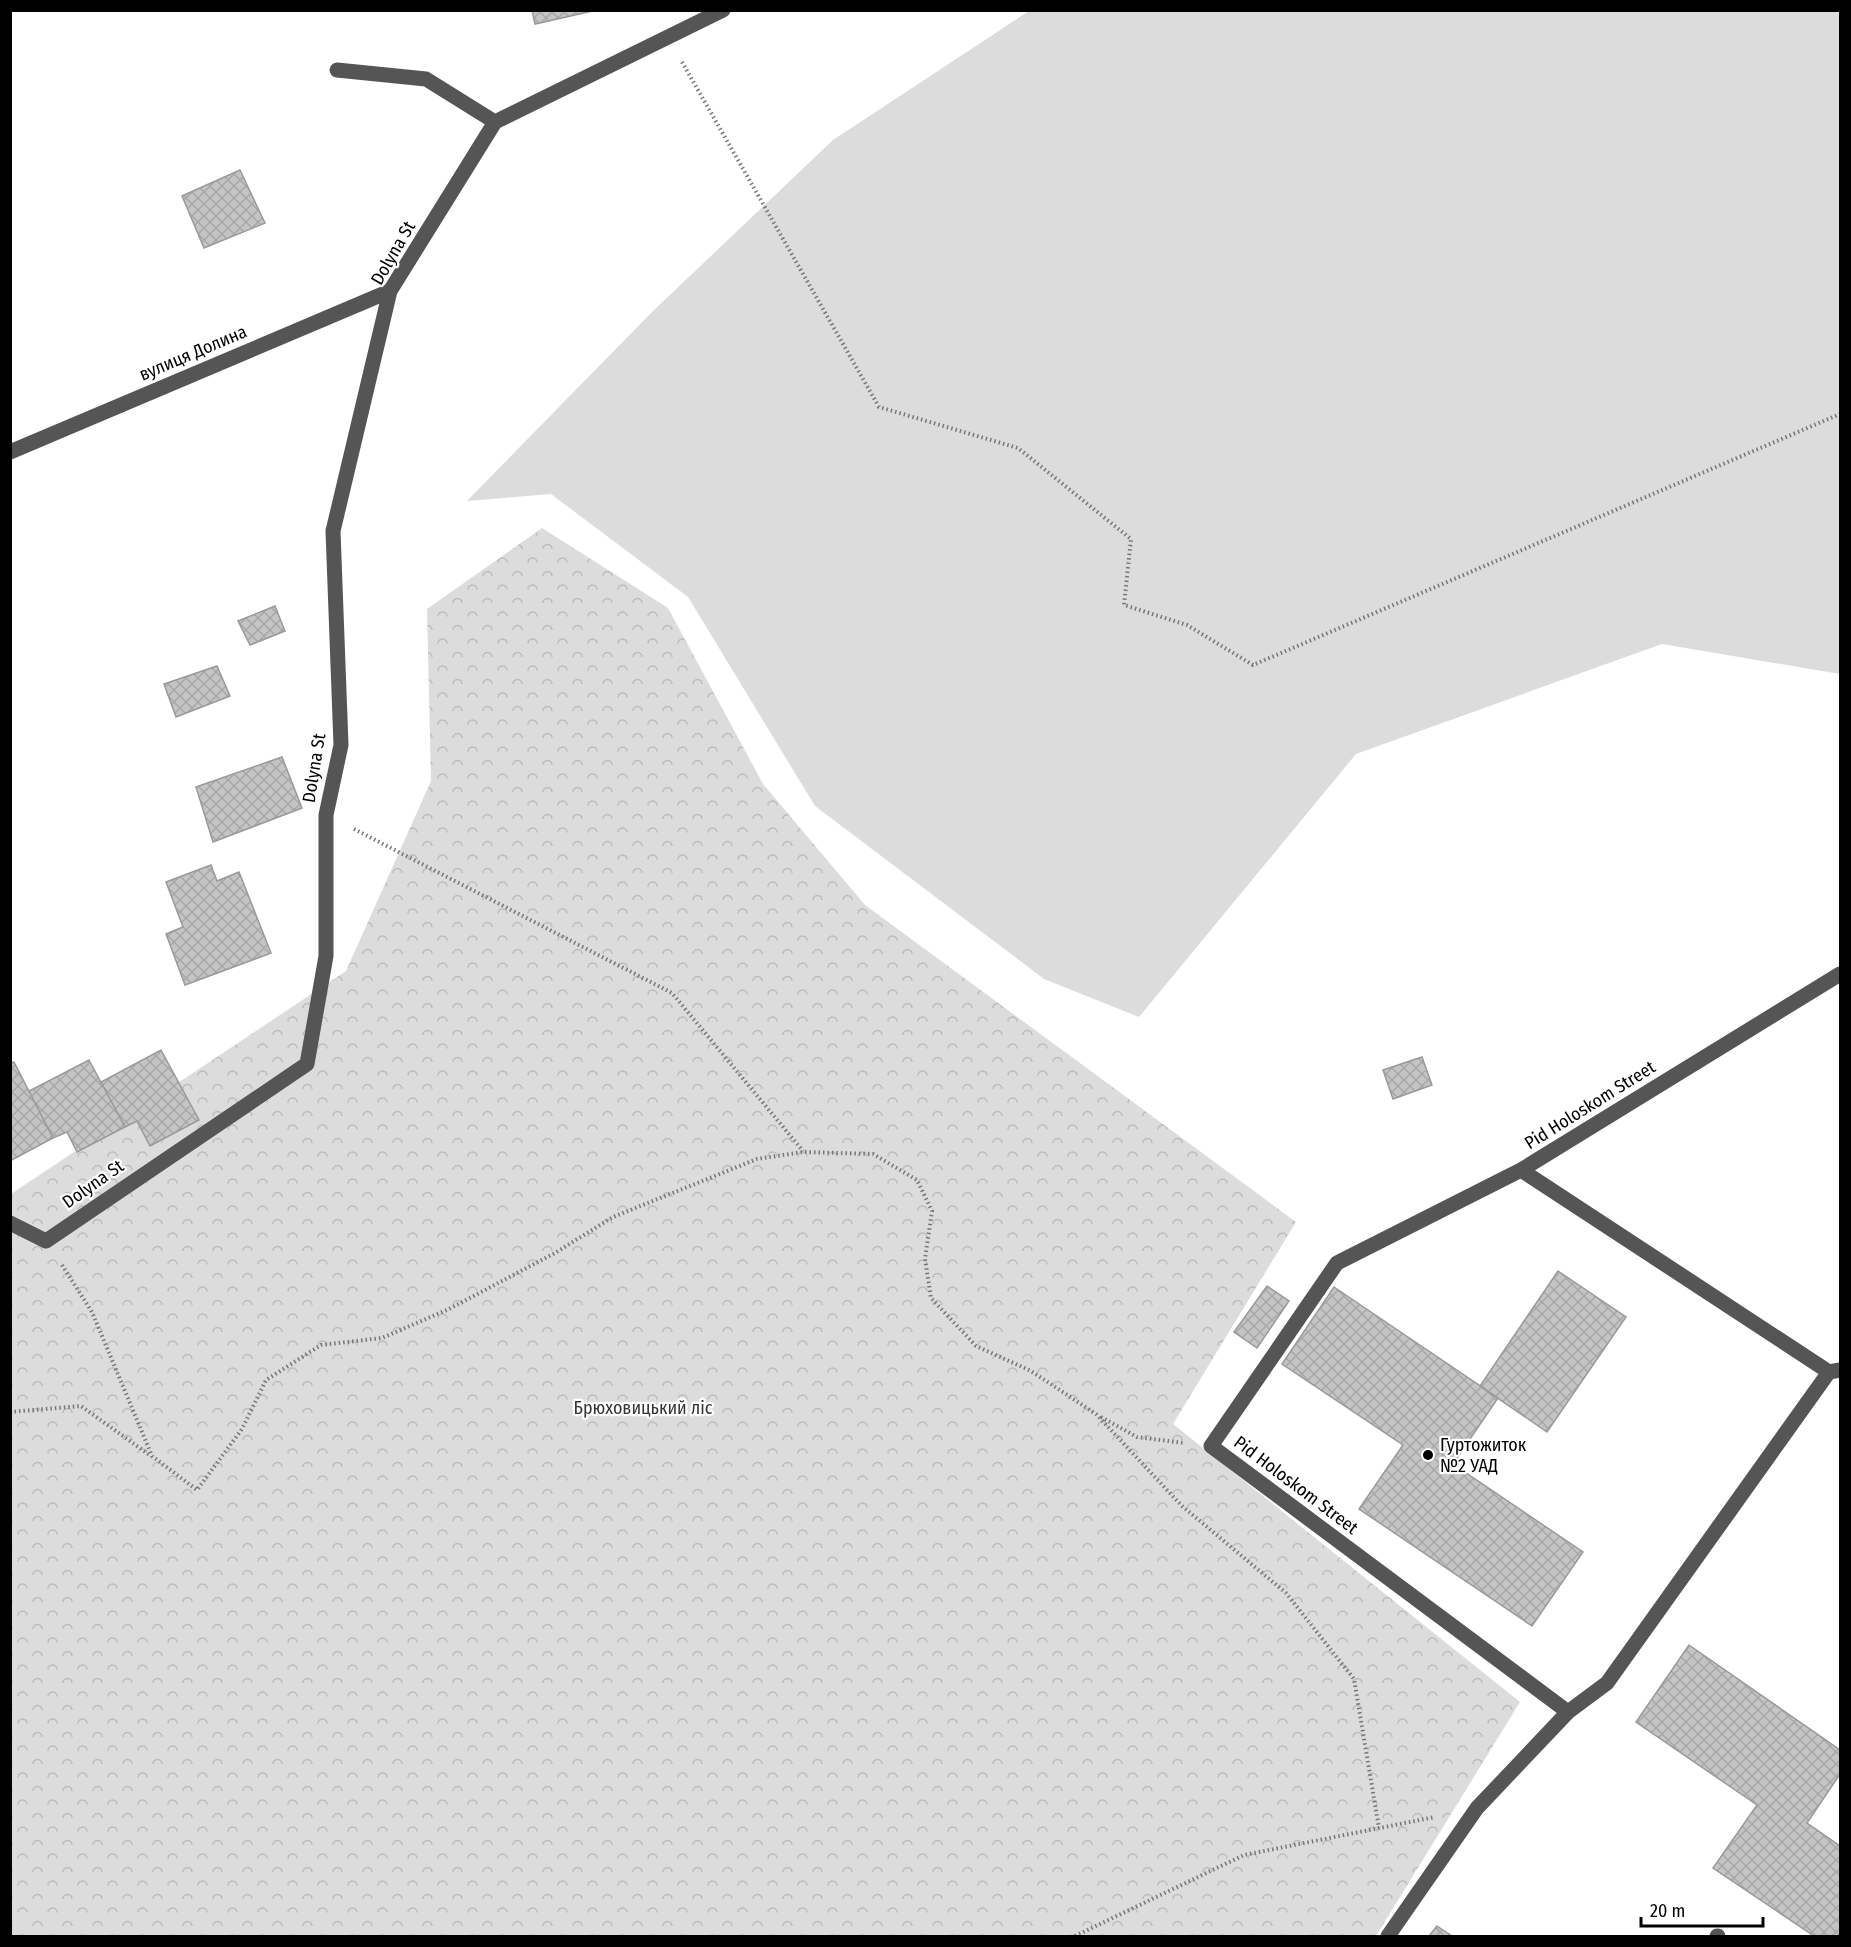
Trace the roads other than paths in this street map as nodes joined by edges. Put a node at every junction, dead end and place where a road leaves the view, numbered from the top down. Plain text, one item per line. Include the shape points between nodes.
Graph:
1 (723, 10) edge
2 (337, 70) dead end
3 (495, 122) junction
4 (390, 291) junction
5 (10, 452) edge
6 (1840, 974) edge
7 (1521, 1170) junction
8 (10, 1223) edge
9 (1835, 1371) edge
10 (1568, 1712) junction
11 (1388, 1936) edge

1 - 3 street
2 - 3 street via 426,79
3 - 4 street, Dolyna St
4 - 5 street, вулиця Долина
4 - 8 street, Dolyna St via 333,531 340,745 326,815 326,956 307,1064 46,1241
6 - 7 street, Pid Holoskom Street
7 - 9 street
7 - 10 street, Pid Holoskom Street via 1337,1263 1211,1446
9 - 10 street via 1607,1683
10 - 11 street via 1477,1809

